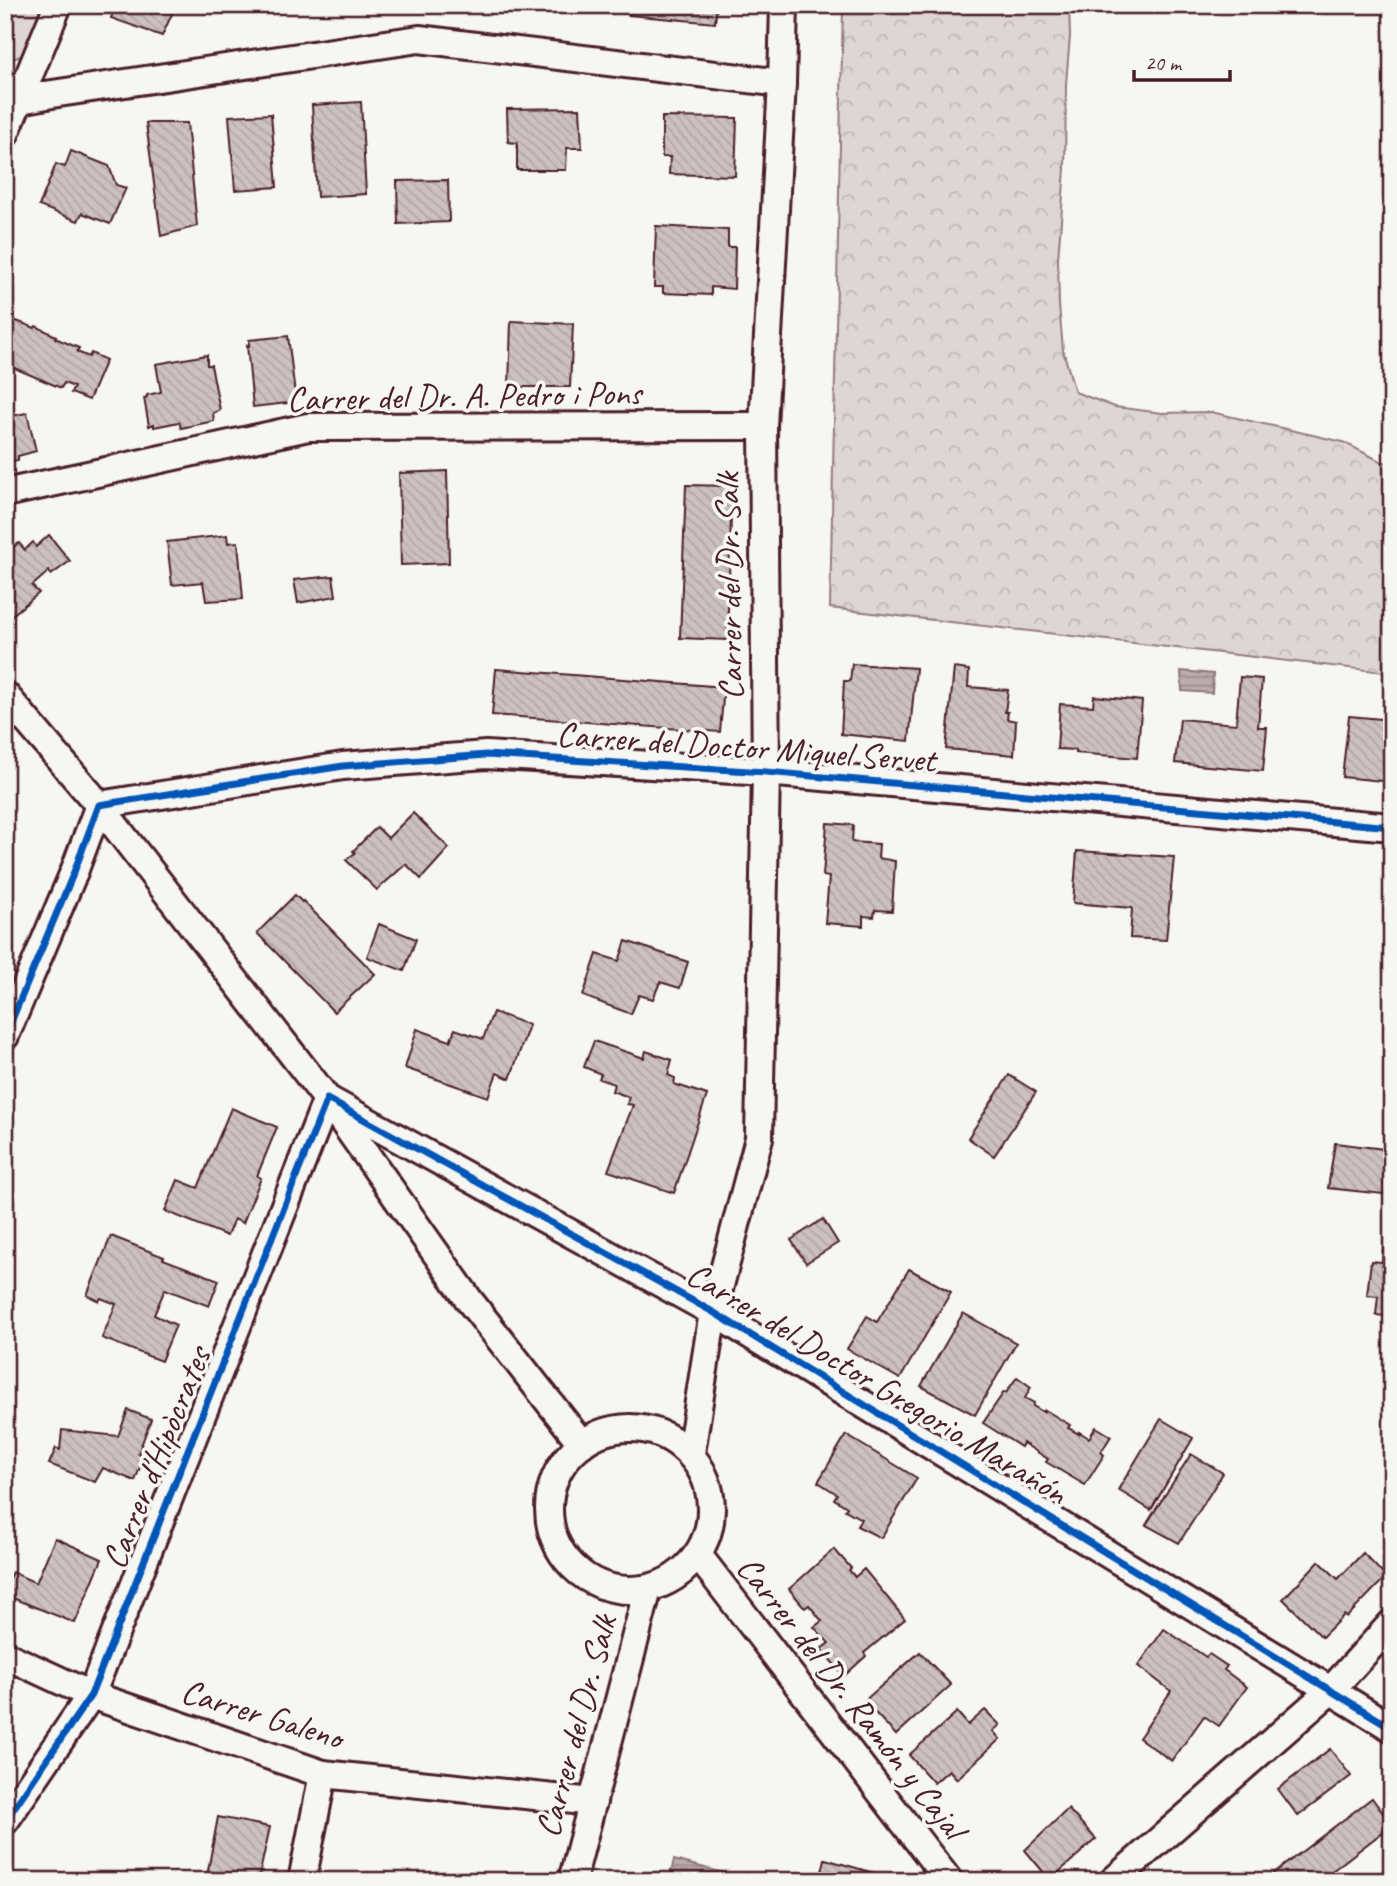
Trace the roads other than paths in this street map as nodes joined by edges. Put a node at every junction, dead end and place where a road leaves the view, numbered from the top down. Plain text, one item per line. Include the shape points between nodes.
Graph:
1 (58, 5) edge
2 (784, 5) edge
3 (782, 83) junction
4 (12, 101) edge
5 (5, 134) edge
6 (763, 426) junction
7 (5, 493) edge
8 (5, 695) edge
9 (766, 772) junction
10 (99, 805) junction
11 (1392, 827) edge
12 (5, 1037) edge
13 (327, 1099) junction
14 (713, 1312) junction
15 (582, 1444) junction
16 (691, 1453) junction
17 (698, 1555) junction
18 (648, 1589) junction
19 (1392, 1623) edge
20 (5, 1656) edge
21 (1331, 1690) junction
22 (91, 1695) junction
23 (1392, 1728) edge
24 (323, 1774) junction
25 (593, 1802) junction
26 (5, 1821) edge
27 (302, 1881) edge
28 (572, 1881) edge
29 (949, 1881) edge
30 (1113, 1881) edge

1 - 4 street
2 - 3 street, Carrer del Dr. Salk
3 - 4 street via 419,38
3 - 6 street, Carrer del Dr. Salk
4 - 5 street
6 - 7 street, Carrer del Dr. A. Pedro i Pons via 308,427
6 - 9 street, Carrer del Dr. Salk
8 - 10 street
9 - 10 street, Carrer del Doctor Miquel Servet via 486,755 343,766
9 - 11 street, Carrer del Doctor Miquel Servet
9 - 14 street, Carrer del Dr. Salk via 759,1138
10 - 12 street
10 - 13 street
13 - 14 street, Carrer del Doctor Gregorio Marañón
13 - 15 street via 469,1300
13 - 22 street, Carrer d'Hipòcrates
14 - 16 street, Carrer del Dr. Salk
14 - 21 street, Carrer del Doctor Gregorio Marañón
15 - 16 street via 612,1428 641,1427 668,1435
15 - 18 street via 566,1457 552,1483 548,1511 554,1542 570,1565 593,1582 621,1591
16 - 17 street via 704,1473 712,1501 710,1529
17 - 18 street via 674,1578
17 - 29 street, Carrer del Dr. Ramón y Cajal
18 - 25 street, Carrer del Dr. Salk
19 - 21 street
20 - 22 street, Carrer Galeno
21 - 23 street, Carrer del Doctor Gregorio Marañón
21 - 30 street
22 - 24 street, Carrer Galeno
22 - 26 street, Carrer d'Hipòcrates
24 - 25 street, Carrer Galeno
24 - 27 street
25 - 28 street, Carrer del Dr. Salk

